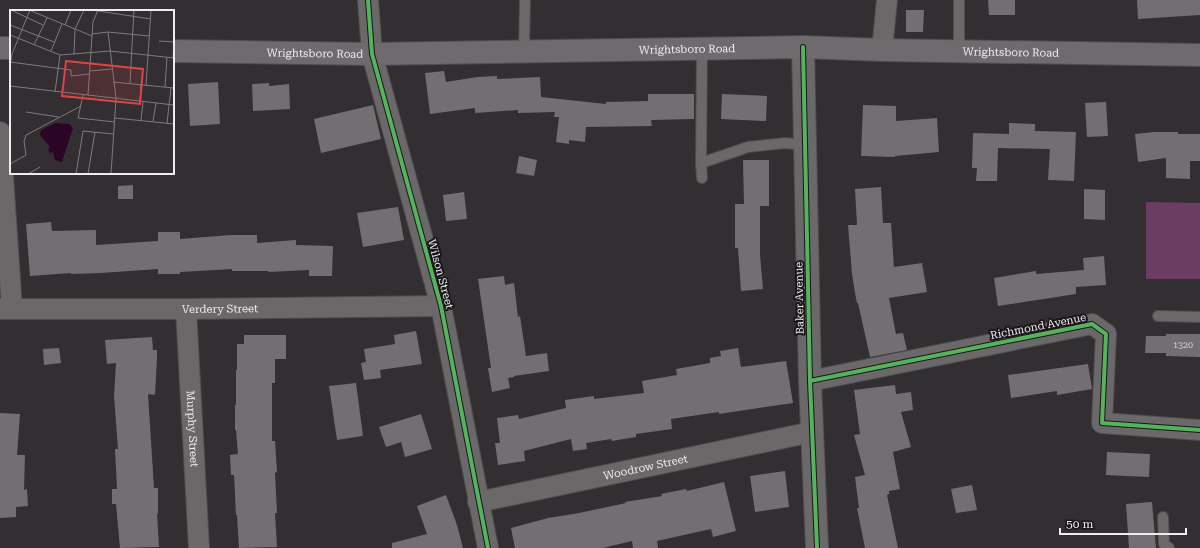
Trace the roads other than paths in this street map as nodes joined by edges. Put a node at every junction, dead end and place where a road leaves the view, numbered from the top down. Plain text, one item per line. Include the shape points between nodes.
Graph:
1 (368, 0) edge
2 (524, 0) edge
3 (887, 0) edge
4 (959, 0) edge
5 (803, 47) junction
6 (702, 48) junction
7 (882, 50) junction
8 (174, 51) edge
9 (959, 51) junction
10 (524, 52) junction
11 (372, 54) junction
12 (1200, 55) edge
13 (0, 132) edge
14 (805, 145) junction
15 (701, 163) junction
16 (1, 168) edge
17 (702, 178) dead end
18 (441, 306) junction
19 (6, 309) edge
20 (186, 309) junction
21 (1158, 316) dead end
22 (1200, 316) edge
23 (810, 381) junction
24 (1200, 430) edge
25 (812, 432) junction
26 (478, 502) junction
27 (1163, 517) dead end
28 (1164, 547) edge
29 (199, 548) edge
30 (488, 548) edge
31 (817, 548) edge

1 - 11 street, Wilson Street
2 - 10 lane
3 - 7 street
4 - 9 lane
5 - 6 main road, Wrightsboro Road
5 - 7 main road, Wrightsboro Road
5 - 14 street, Baker Avenue
6 - 10 main road, Wrightsboro Road
6 - 15 lane
7 - 9 main road, Wrightsboro Road
8 - 11 main road, Wrightsboro Road
9 - 12 main road, Wrightsboro Road
10 - 11 main road, Wrightsboro Road
11 - 18 street, Wilson Street
13 - 16 street
14 - 15 lane via 785,143 748,147
14 - 23 street, Baker Avenue
15 - 17 lane
16 - 19 street
18 - 20 street, Verdery Street
18 - 26 street, Wilson Street
19 - 20 street, Verdery Street
20 - 29 street, Murphy Street
21 - 22 lane
23 - 24 street, Richmond Avenue via 1092,324 1106,334 1102,423
23 - 25 street, Baker Avenue
25 - 26 street, Woodrow Street
25 - 31 street, Baker Avenue
26 - 30 street, Wilson Street
27 - 28 lane

